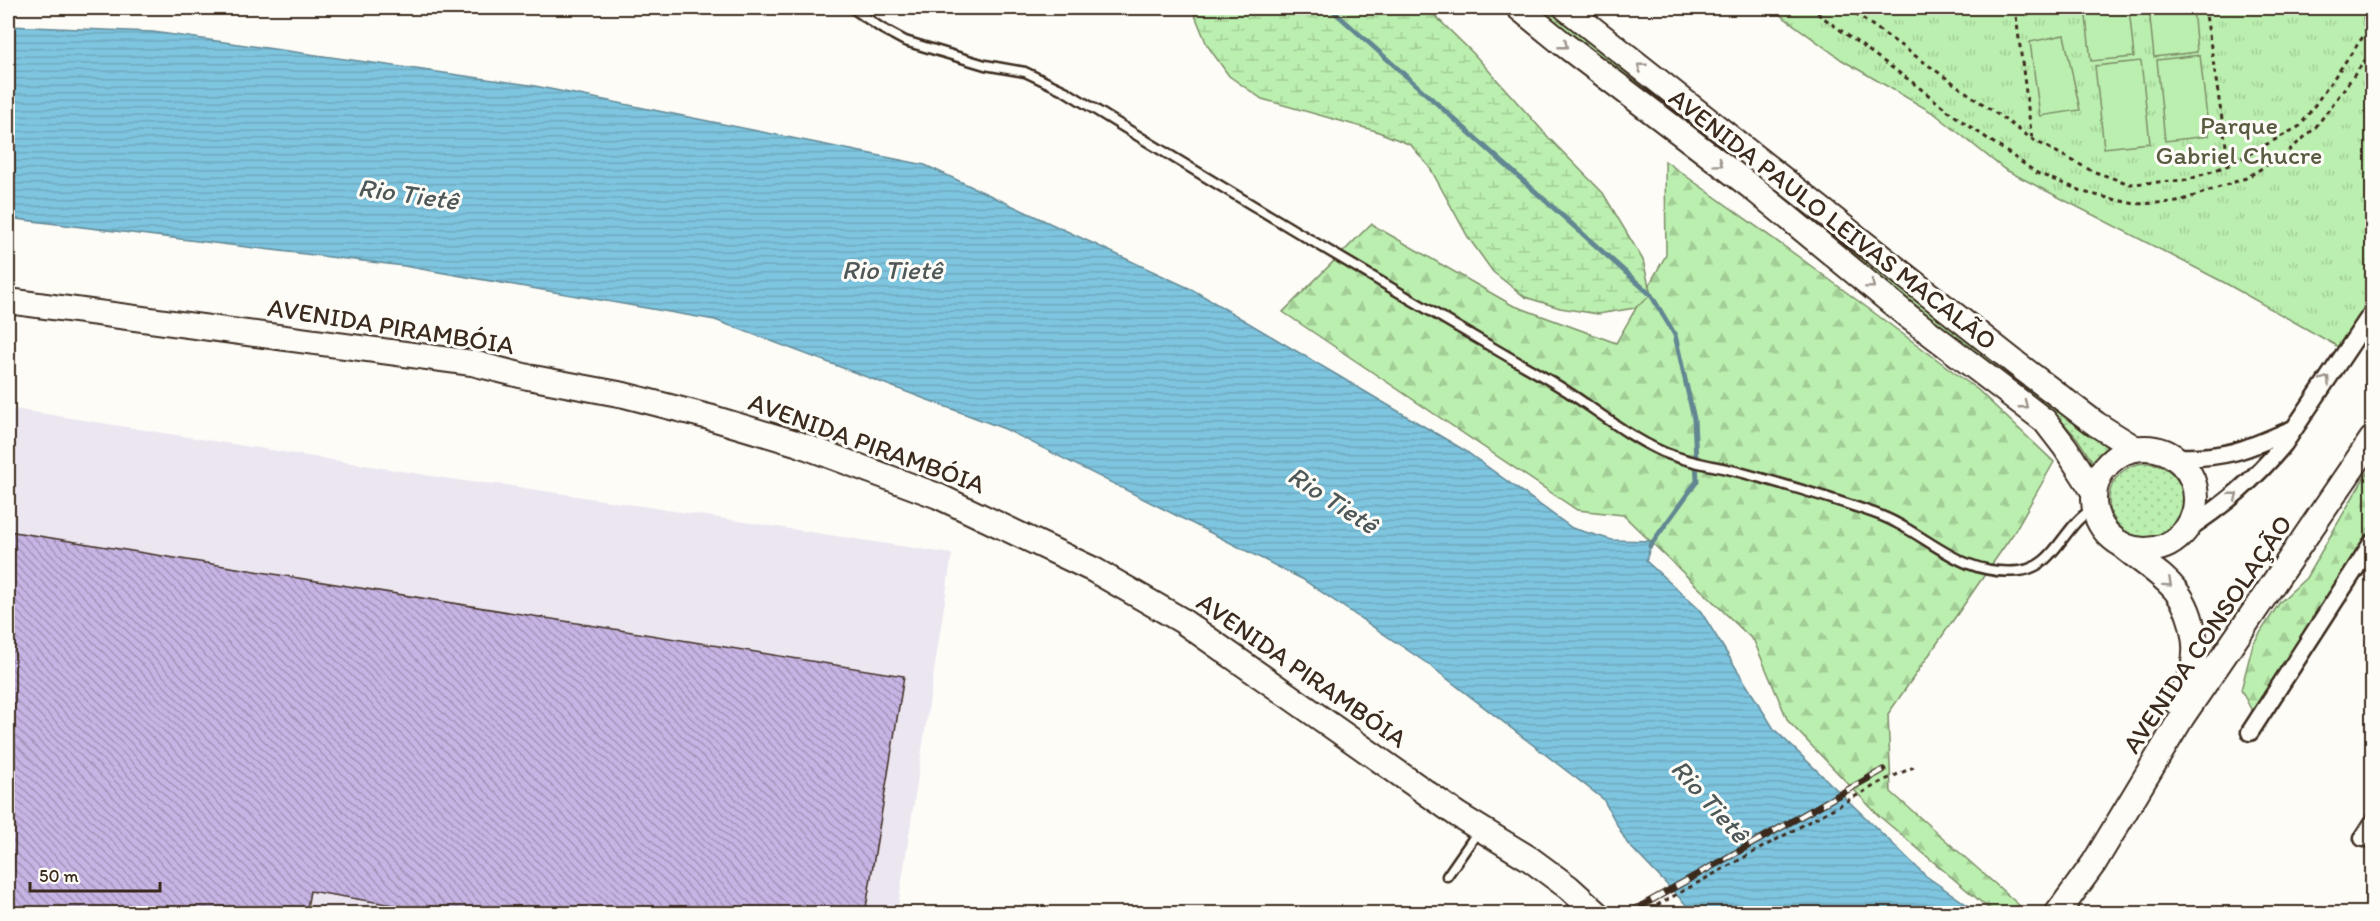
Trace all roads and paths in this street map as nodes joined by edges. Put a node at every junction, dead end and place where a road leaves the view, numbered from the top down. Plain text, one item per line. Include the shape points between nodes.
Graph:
1 (852, 8) edge
2 (1519, 8) edge
3 (1566, 8) edge
4 (1810, 8) edge
5 (1848, 8) edge
6 (2015, 8) edge
7 (2205, 8) edge
8 (2363, 8) edge
9 (2373, 24) edge
10 (2366, 33) junction
11 (2373, 51) edge
12 (2032, 139) junction
13 (2229, 165) junction
14 (8, 301) edge
15 (2373, 313) edge
16 (2293, 429) junction
17 (2373, 439) edge
18 (2136, 448) junction
19 (2175, 457) junction
20 (2094, 501) junction
21 (2187, 530) junction
22 (2373, 543) edge
23 (2123, 546) junction
24 (2367, 561) edge
25 (2250, 732) dead end
26 (2162, 750) junction
27 (1914, 767) dead end
28 (1480, 828) junction
29 (1447, 876) dead end
30 (1598, 914) edge
31 (1641, 914) edge
32 (2057, 914) edge

1 - 20 lane via 905,41 985,65 1025,72 1065,91 1661,451 1875,513 1964,564 1995,572 2024,570 2047,558
2 -> 20 main road, AVENIDA PAULO LEIVAS MACALÃO via 2045,421 2065,447
18 -> 3 main road, AVENIDA PAULO LEIVAS MACALÃO via 2096,424 2026,371
4 - 11 path via 2037,172 2087,193 2135,204 2177,202 2246,178 2285,154 2315,128
5 - 12 path
6 - 12 path
7 - 13 path
8 - 10 path
9 - 10 path
10 - 13 path via 2301,126
12 - 13 path via 2092,171 2130,184 2187,180
14 - 28 main road, AVENIDA PIRAMBÓIA via 472,363 634,398 796,443 938,496 1094,570 1181,620
16 -> 15 street
16 - 19 street via 2220,457
21 -> 16 street via 2244,488
17 - 26 main road, AVENIDA CONSOLAÇÃO
18 - 19 main road via 2163,451
18 - 20 main road via 2108,464 2098,477
19 - 21 main road via 2189,472 2196,491 2195,512
20 - 23 main road via 2099,524
21 - 23 main road via 2158,549 2140,551
22 - 24 street
23 -> 26 main road via 2171,584 2185,602 2192,621 2192,673 2162,729
24 - 25 street
26 - 32 main road, AVENIDA CONSOLAÇÃO via 2094,863
27 - 31 path
28 - 29 lane
28 - 30 main road, AVENIDA PIRAMBÓIA via 1530,859

